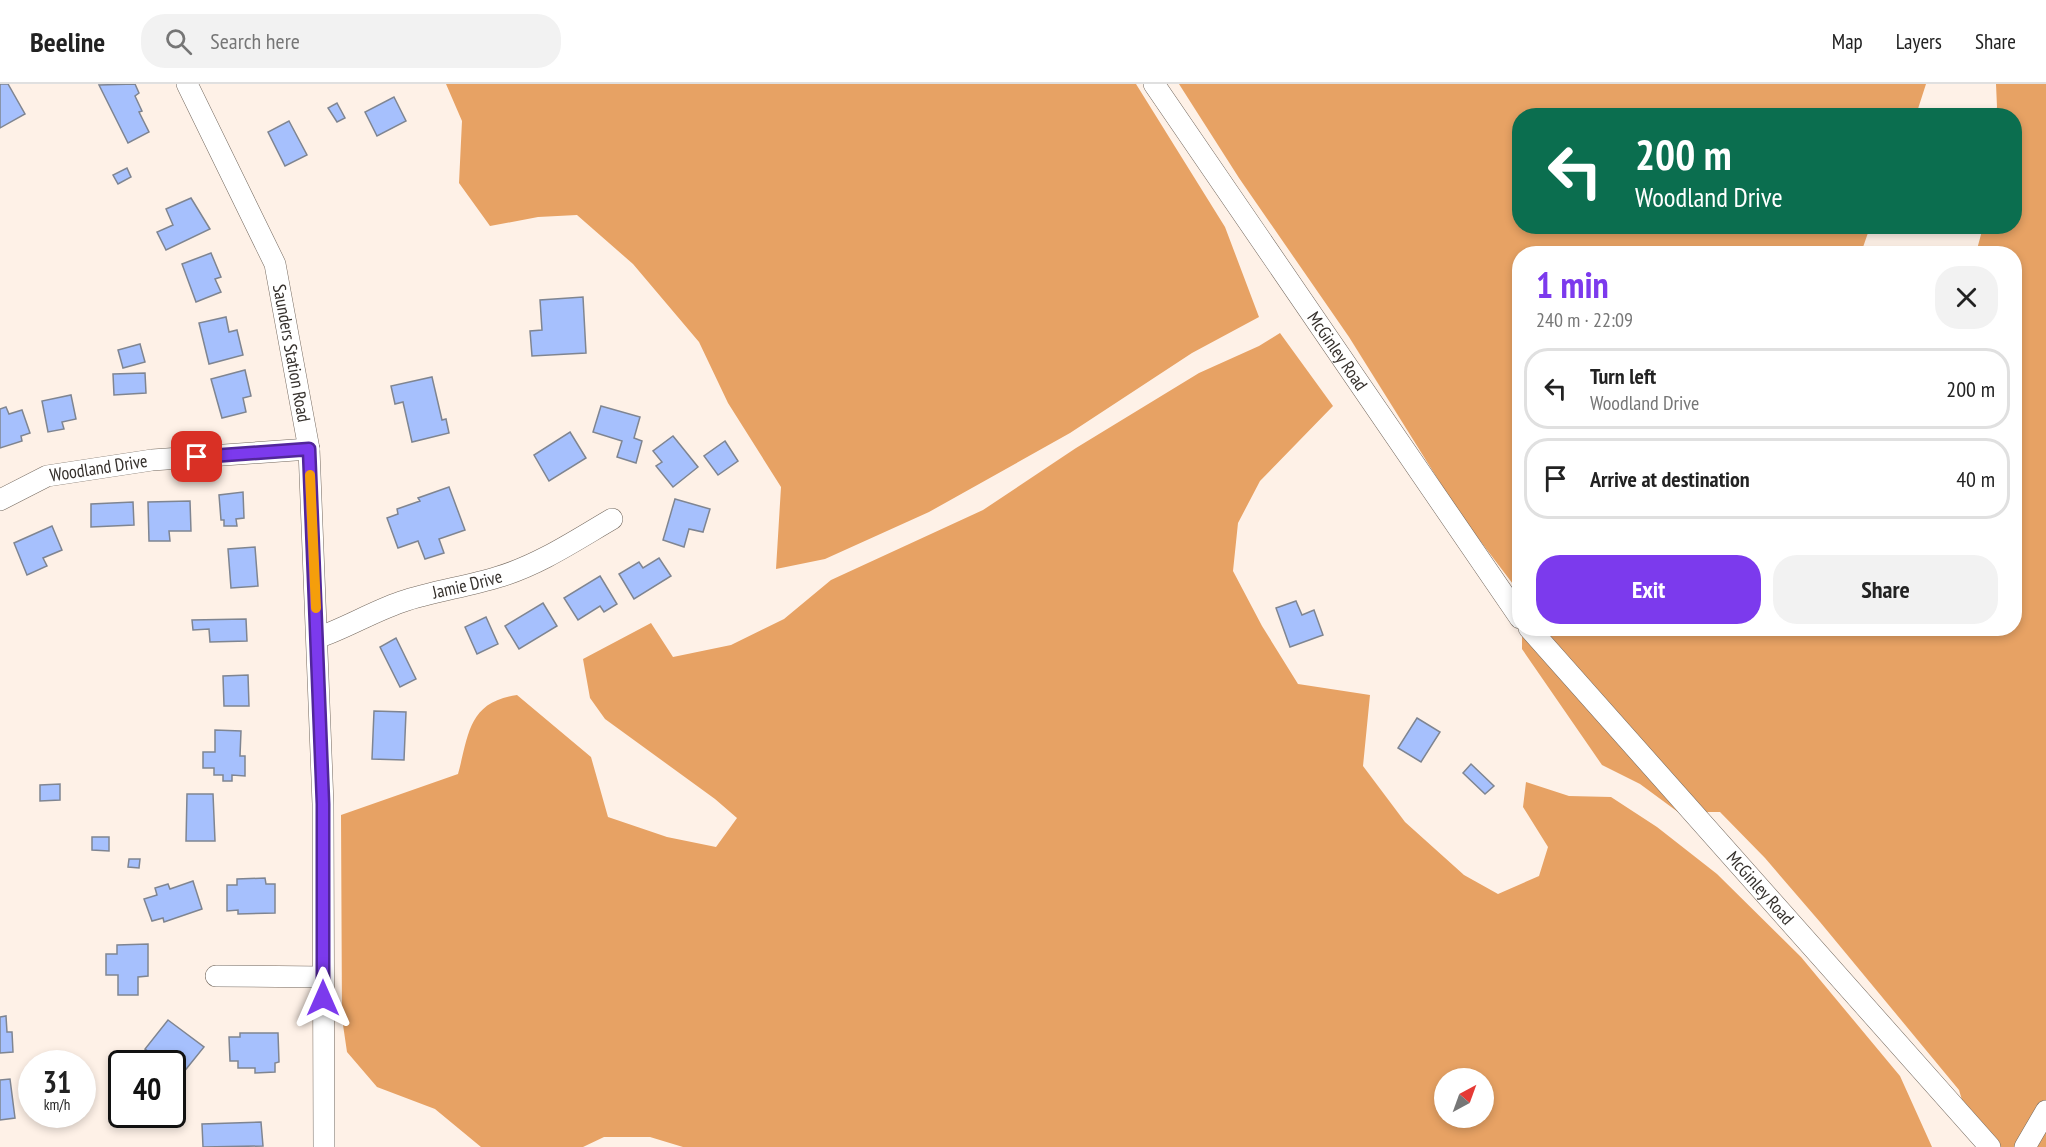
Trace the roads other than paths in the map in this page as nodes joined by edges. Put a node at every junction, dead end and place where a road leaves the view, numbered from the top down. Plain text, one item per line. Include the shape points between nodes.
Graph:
1 (186, 84) edge
2 (1154, 84) edge
3 (309, 449) junction
4 (0, 500) edge
5 (612, 519) dead end
6 (1512, 606) edge
7 (1535, 636) edge
8 (317, 638) junction
9 (216, 976) dead end
10 (323, 977) junction
11 (2046, 1111) edge
12 (324, 1147) edge
13 (1990, 1147) edge
14 (2025, 1147) edge

1 - 3 street, Saunders Station Road via 274,264
2 - 6 street, McGinley Road
3 - 4 street, Woodland Drive via 152,460 46,476
3 - 8 street, Saunders Station Road
5 - 8 street, Jamie Drive via 551,555 499,577 391,605
7 - 13 street, McGinley Road
8 - 10 street, Saunders Station Road via 323,804
9 - 10 street
10 - 12 street, Saunders Station Road
11 - 14 street

